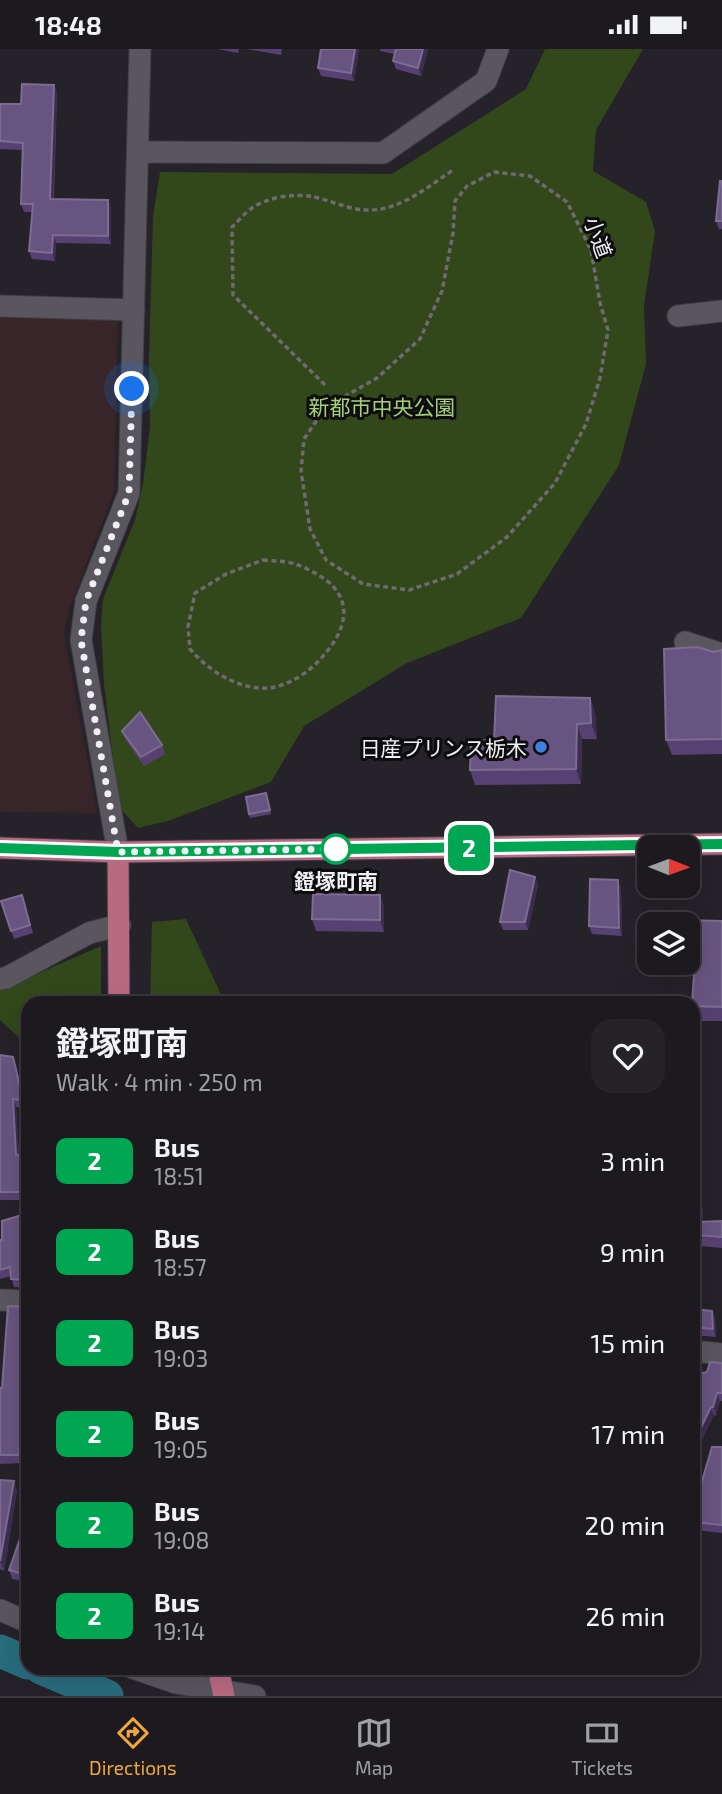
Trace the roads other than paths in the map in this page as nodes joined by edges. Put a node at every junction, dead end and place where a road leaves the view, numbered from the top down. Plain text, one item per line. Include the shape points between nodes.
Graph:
1 (140, 49) edge
2 (498, 49) edge
3 (138, 152) junction
4 (0, 306) edge
5 (134, 310) junction
6 (722, 311) edge
7 (678, 316) dead end
8 (685, 642) dead end
9 (722, 654) edge
10 (722, 844) edge
11 (0, 848) edge
12 (118, 852) junction
13 (120, 925) junction
14 (0, 979) edge
15 (119, 996) edge
16 (0, 1300) edge
17 (21, 1301) edge
18 (700, 1352) edge
19 (722, 1354) edge
20 (0, 1610) edge
21 (21, 1619) edge
22 (153, 1675) edge
23 (220, 1675) edge
24 (224, 1693) edge
25 (255, 1696) edge

1 - 3 street
2 - 3 street via 486,81 383,153
3 - 5 street
4 - 5 street
5 - 12 street via 129,493 86,601 81,640
6 - 7 street
8 - 9 street
10 - 12 main road
11 - 12 main road
12 - 13 main road
13 - 14 street via 89,933
13 - 15 main road
16 - 17 street
18 - 19 street
20 - 21 street
22 - 24 street
23 - 24 main road
24 - 25 street

